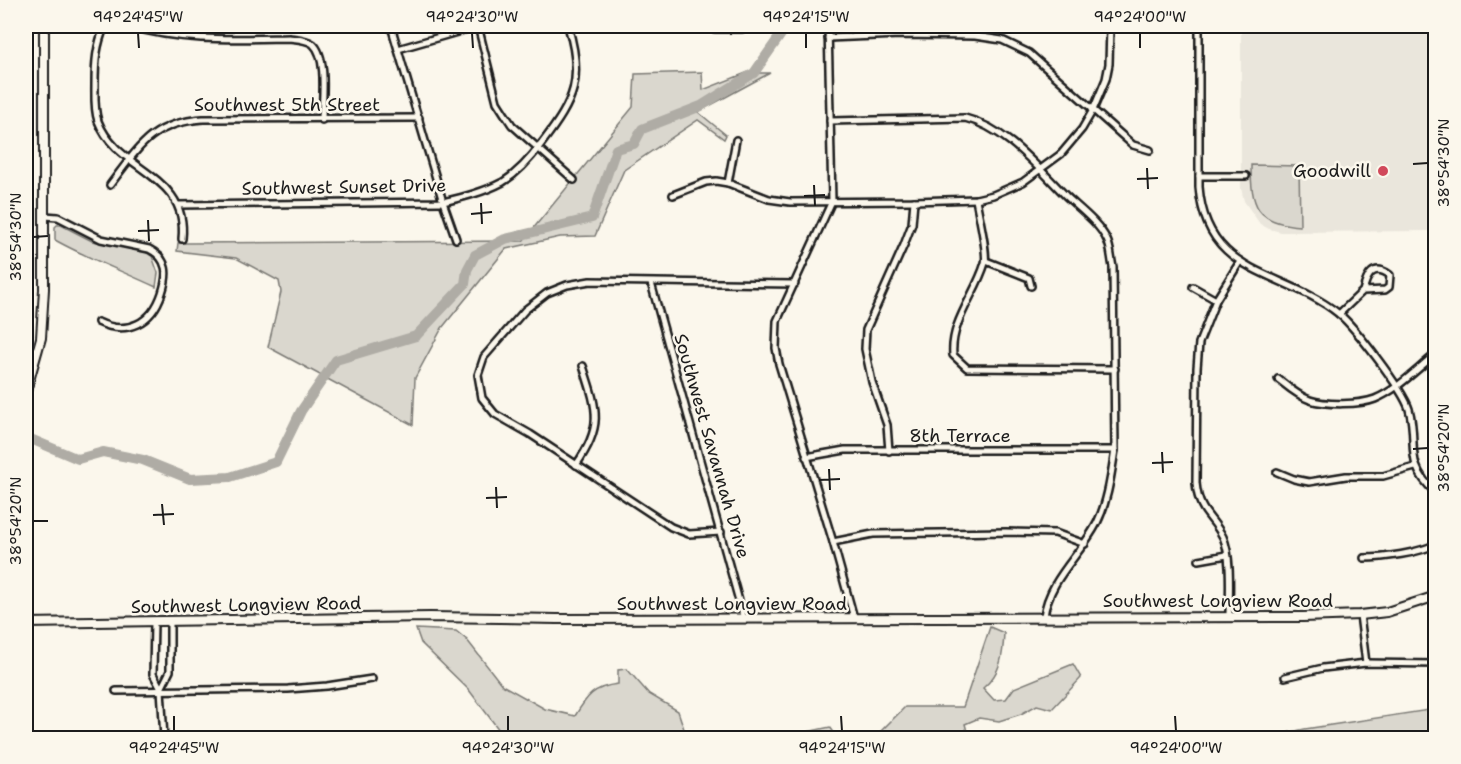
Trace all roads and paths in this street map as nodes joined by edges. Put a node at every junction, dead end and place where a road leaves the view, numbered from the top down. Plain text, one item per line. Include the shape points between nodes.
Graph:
1 (44, 26) edge
2 (105, 26) edge
3 (129, 26) edge
4 (391, 26) edge
5 (478, 26) edge
6 (568, 26) edge
7 (702, 26) edge
8 (828, 26) edge
9 (1110, 26) edge
10 (1198, 26) edge
11 (742, 27) edge
12 (828, 38) junction
13 (398, 49) junction
14 (1093, 110) junction
15 (419, 118) junction
16 (322, 120) junction
17 (830, 121) junction
18 (736, 140) dead end
19 (539, 148) junction
20 (1150, 150) dead end
21 (129, 160) junction
22 (1041, 169) junction
23 (1199, 176) junction
24 (1246, 176) dead end
25 (574, 180) dead end
26 (728, 183) junction
27 (110, 185) dead end
28 (673, 195) dead end
29 (976, 199) junction
30 (832, 201) junction
31 (914, 201) junction
32 (443, 202) junction
33 (178, 205) junction
34 (45, 216) junction
35 (182, 239) dead end
36 (456, 239) dead end
37 (986, 261) junction
38 (1239, 263) junction
39 (651, 283) junction
40 (795, 284) junction
41 (1031, 285) dead end
42 (1193, 286) dead end
43 (1363, 291) junction
44 (1216, 300) junction
45 (1339, 314) junction
46 (98, 322) dead end
47 (1436, 354) edge
48 (584, 366) dead end
49 (1115, 369) junction
50 (1278, 379) dead end
51 (1396, 385) junction
52 (26, 391) edge
53 (1115, 450) junction
54 (889, 451) junction
55 (806, 457) junction
56 (576, 465) junction
57 (1415, 467) junction
58 (1277, 472) dead end
59 (1436, 493) edge
60 (721, 532) junction
61 (833, 542) junction
62 (1436, 543) edge
63 (1084, 544) junction
64 (1227, 555) junction
65 (1364, 558) dead end
66 (1199, 560) dead end
67 (1436, 596) edge
68 (1360, 615) junction
69 (1044, 616) junction
70 (1229, 617) junction
71 (855, 618) junction
72 (744, 619) junction
73 (154, 622) junction
74 (170, 622) junction
75 (26, 623) edge
76 (1366, 663) junction
77 (1436, 664) edge
78 (1285, 677) dead end
79 (372, 679) dead end
80 (161, 689) junction
81 (116, 691) dead end
82 (164, 738) edge

1 - 34 street
2 - 21 street via 96,53 97,120 108,139
3 - 16 street via 194,39 302,39 321,54
4 - 13 street
5 - 13 street
5 - 19 street via 497,102 512,125
6 - 19 street, Southwest Sunset Drive via 576,57 573,95 558,125
7 - 11 street
8 - 12 street
9 - 14 street via 1106,79
10 - 23 street
12 - 14 street via 900,35 1002,40 1029,53
12 - 17 street
13 - 15 street
14 - 20 street via 1133,145
14 - 22 street via 1061,154
15 - 16 street, Southwest 5th Street
15 - 32 street
16 - 21 street, Southwest 5th Street via 182,121 162,128
17 - 22 street via 965,118 995,132
17 - 30 street
18 - 26 street
19 - 25 street
19 - 32 street, Southwest Sunset Drive via 505,180 483,192
21 - 27 street, Southwest 5th Street
21 - 33 street via 170,192
22 - 29 street via 1006,190
22 - 49 street via 1107,240 1113,267
23 - 24 street
23 - 38 street via 1200,201 1208,226
26 - 28 street via 706,182
26 - 30 street via 769,199
29 - 31 street
29 - 37 street
30 - 31 street
30 - 40 street
31 - 54 street via 912,224 866,330 865,349 887,425
32 - 33 street, Southwest Sunset Drive
32 - 36 street
33 - 35 street
34 - 46 street via 58,217 102,239 149,249 164,262 167,279 153,313 132,326 113,327
34 - 52 street via 41,338
37 - 41 street via 1029,278
37 - 49 street via 952,342 953,355 968,368
38 - 44 street
38 - 45 street
39 - 40 street
39 - 56 street via 591,281 547,293 525,310 484,357 478,375 482,398 495,414
39 - 60 street, Southwest Savannah Drive
40 - 55 street via 777,321 776,348
42 - 44 street
43 - 43 street via 1385,290 1390,276 1383,271 1372,272
43 - 45 street
44 - 64 street via 1197,355 1196,483 1202,508 1224,538
45 - 51 street
47 - 51 street
48 - 56 street via 595,402 595,432
49 - 53 street
50 - 51 street via 1303,396 1324,402 1375,399
51 - 57 street via 1410,412
53 - 54 street, 8th Terrace
53 - 63 street via 1107,496 1098,522
54 - 55 street, 8th Terrace via 845,450
55 - 61 street
56 - 60 street via 671,527 689,534
57 - 58 street via 1383,476 1309,482
57 - 59 street
60 - 72 street, Southwest Savannah Drive
61 - 63 street via 873,534 1006,532 1055,533
61 - 71 street
62 - 65 street via 1398,554
63 - 69 street via 1052,589
64 - 66 street
64 - 70 street
67 - 68 street, Southwest Longview Road via 1387,612
68 - 70 street, Southwest Longview Road
68 - 76 street
69 - 70 street, Southwest Longview Road
69 - 71 street, Southwest Longview Road
71 - 72 street, Southwest Longview Road
72 - 74 street, Southwest Longview Road via 430,617
73 - 74 street, Southwest Longview Road
73 - 75 street, Southwest Longview Road
73 - 80 street via 153,674
74 - 80 street via 170,671
76 - 77 street
76 - 78 street
79 - 80 street via 288,689
80 - 81 street
80 - 82 street

